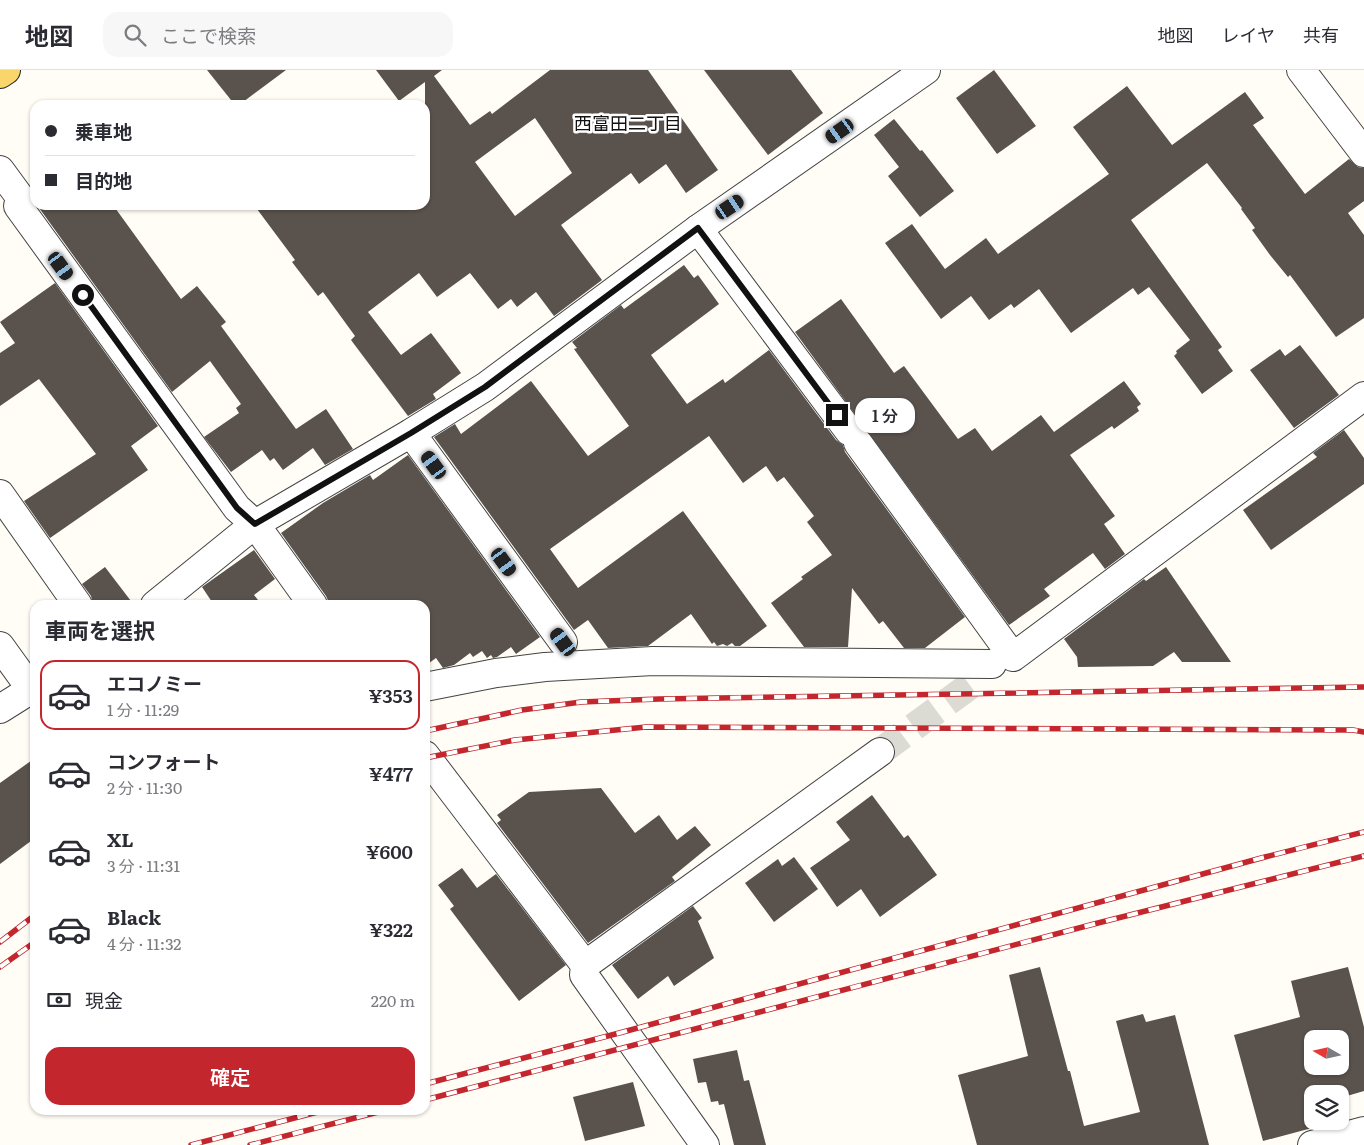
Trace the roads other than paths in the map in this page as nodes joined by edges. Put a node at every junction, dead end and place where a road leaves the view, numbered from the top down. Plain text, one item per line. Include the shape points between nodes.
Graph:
1 (6, 70) edge
2 (926, 70) edge
3 (1301, 70) edge
4 (0, 74) edge
5 (1364, 153) edge
6 (0, 170) edge
7 (698, 228) junction
8 (1364, 396) edge
9 (411, 433) junction
10 (0, 494) edge
11 (255, 524) junction
12 (74, 600) edge
13 (161, 600) edge
14 (309, 600) edge
15 (563, 642) dead end
16 (0, 646) edge
17 (1002, 661) junction
18 (30, 684) edge
19 (972, 684) tunnel mouth
20 (430, 686) edge
21 (30, 690) edge
22 (0, 709) edge
23 (880, 752) tunnel mouth
24 (430, 762) edge
25 (585, 965) junction
26 (1364, 1131) edge
27 (705, 1145) edge
28 (1312, 1145) edge

1 - 4 main road
2 - 7 street
3 - 5 street
6 - 11 street via 22,200 18,206 237,508
7 - 9 street via 485,387
7 - 17 street via 853,436
8 - 17 street
9 - 11 street
9 - 15 street
10 - 12 street
11 - 13 street
11 - 14 street
16 - 18 street
17 - 19 street
17 - 20 street via 653,661 545,666
21 - 22 street
23 - 25 street
24 - 25 street
25 - 27 street via 584,974
26 - 28 street

